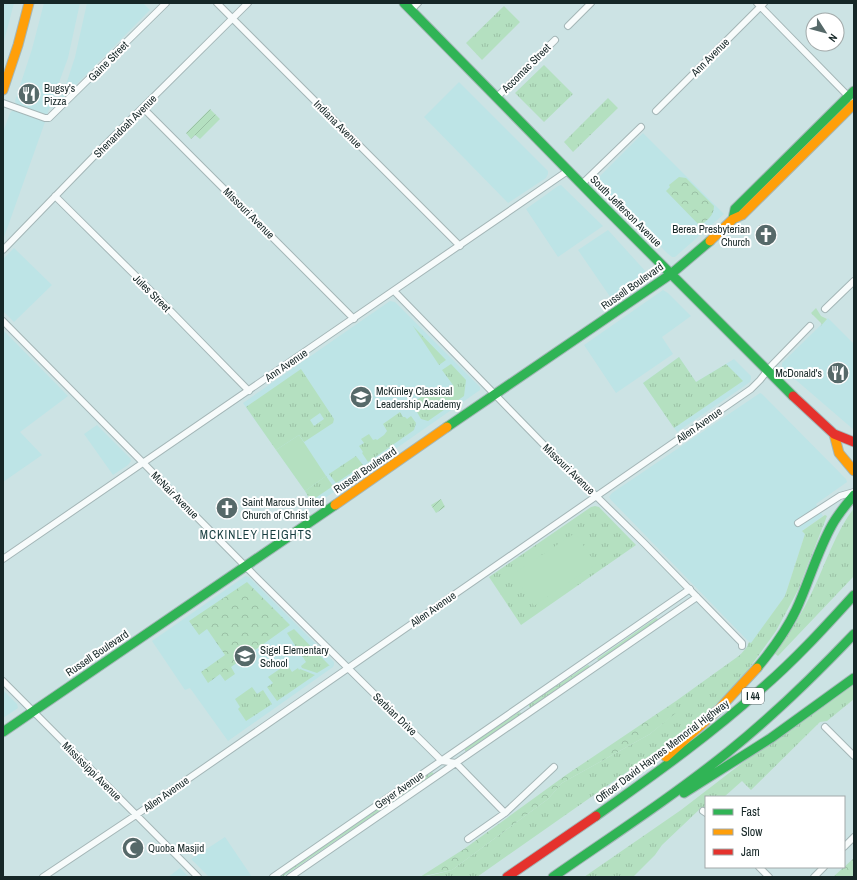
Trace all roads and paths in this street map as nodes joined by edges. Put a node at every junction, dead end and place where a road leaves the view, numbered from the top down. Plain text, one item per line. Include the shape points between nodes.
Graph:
1 (29, 3) edge
2 (166, 3) edge
3 (217, 3) edge
4 (248, 3) edge
5 (404, 3) edge
6 (418, 3) edge
7 (591, 3) edge
8 (760, 4) edge
9 (411, 10) junction
10 (232, 19) junction
11 (568, 26) dead end
12 (555, 40) dead end
13 (3, 90) edge
14 (497, 97) junction
15 (853, 98) edge
16 (3, 103) edge
17 (143, 108) junction
18 (656, 111) dead end
19 (641, 127) dead end
20 (569, 170) junction
21 (582, 184) junction
22 (55, 196) junction
23 (460, 246) junction
24 (3, 250) edge
25 (671, 274) junction
26 (854, 281) edge
27 (394, 291) junction
28 (825, 309) dead end
29 (354, 319) junction
30 (3, 321) edge
31 (810, 326) dead end
32 (767, 371) junction
33 (248, 391) junction
34 (495, 394) junction
35 (834, 434) junction
36 (854, 442) edge
37 (143, 463) junction
38 (854, 471) edge
39 (854, 494) edge
40 (596, 496) junction
41 (798, 523) dead end
42 (3, 559) edge
43 (246, 566) junction
44 (690, 589) junction
45 (854, 596) edge
46 (697, 597) junction
47 (854, 634) edge
48 (742, 646) dead end
49 (592, 657) junction
50 (597, 666) junction
51 (347, 668) junction
52 (854, 678) edge
53 (3, 681) edge
54 (524, 704) junction
55 (34, 712) junction
56 (530, 712) junction
57 (825, 727) dead end
58 (3, 732) edge
59 (854, 756) edge
60 (442, 761) junction
61 (456, 763) junction
62 (554, 767) dead end
63 (640, 784) junction
64 (653, 806) junction
65 (505, 813) junction
66 (136, 815) junction
67 (854, 837) edge
68 (468, 839) dead end
69 (845, 846) edge
70 (760, 868) edge
71 (823, 868) edge
72 (43, 877) edge
73 (198, 877) edge
74 (273, 877) edge
75 (290, 877) edge
76 (507, 877) edge
77 (553, 877) edge
78 (769, 877) edge
79 (814, 877) edge

1 - 13 main road
2 - 16 street, Gaine Street via 49,118
3 - 10 street, Indiana Avenue
4 - 10 street, Shenandoah Avenue
5 - 9 main road, South Jefferson Avenue
6 - 9 street
7 - 11 street
8 - 15 street
8 - 18 street, Ann Avenue
9 - 14 main road, South Jefferson Avenue
10 - 17 street, Shenandoah Avenue
10 - 23 street, Indiana Avenue
12 - 14 street, Accomac Street
14 - 20 main road, South Jefferson Avenue
15 - 25 main road, Russell Boulevard via 735,210 733,219
17 - 22 street, Shenandoah Avenue
17 - 29 street, Missouri Avenue
19 - 21 street
20 - 21 main road, South Jefferson Avenue
20 - 23 street, Ann Avenue
21 - 25 main road, South Jefferson Avenue
22 - 24 street, Shenandoah Avenue
22 - 33 street, Jules Street
23 - 27 street, Ann Avenue
25 - 32 main road, South Jefferson Avenue
25 - 34 main road, Russell Boulevard
26 - 28 street
27 - 29 street, Ann Avenue
27 - 34 street, Missouri Avenue
29 - 33 street, Ann Avenue
30 - 37 street, McNair Avenue
31 - 32 street, Allen Avenue
32 - 35 main road, South Jefferson Avenue
32 - 40 street, Allen Avenue via 751,389
33 - 37 street, Ann Avenue
34 - 40 street, Missouri Avenue
34 - 43 main road, Russell Boulevard
35 - 36 main road, South Jefferson Avenue
35 - 38 main road via 839,453
37 - 42 street, Ann Avenue
37 - 43 street, McNair Avenue
39 - 41 street via 849,493 836,498
39 - 63 main road via 833,524 803,596 776,643 732,696
40 - 44 street, Missouri Avenue
40 - 51 street, Allen Avenue
43 - 51 street, McNair Avenue
43 - 55 main road, Russell Boulevard
44 - 46 street, Missouri Avenue
44 - 49 street, Geyer Avenue
45 - 63 main road, Officer David Haynes Memorial Highway / I 44 via 783,670 748,701
46 - 48 street, Missouri Avenue via 742,643
46 - 50 street, Geyer Avenue
47 - 64 main road, I 44 via 797,692 761,724 729,751
49 - 50 street
49 - 54 street, Geyer Avenue
50 - 56 street, Geyer Avenue
51 - 60 street, Serbian Drive
51 - 66 street, Allen Avenue
52 - 64 main road via 747,754 678,797
53 - 55 street, Mississippi Avenue
54 - 56 street
54 - 60 street, Geyer Avenue
55 - 58 main road, Russell Boulevard
55 - 66 street, Mississippi Avenue
56 - 61 street, Geyer Avenue
57 - 59 street
60 - 61 street
60 - 74 street, Geyer Avenue
61 - 65 street
61 - 75 street, Geyer Avenue
62 - 65 street
63 - 76 main road, Officer David Haynes Memorial Highway / I 44
64 - 77 main road, I 44
65 - 68 street
66 - 72 street, Allen Avenue
66 - 73 street, Mississippi Avenue
67 - 69 street
70 - 78 street
71 - 79 street

